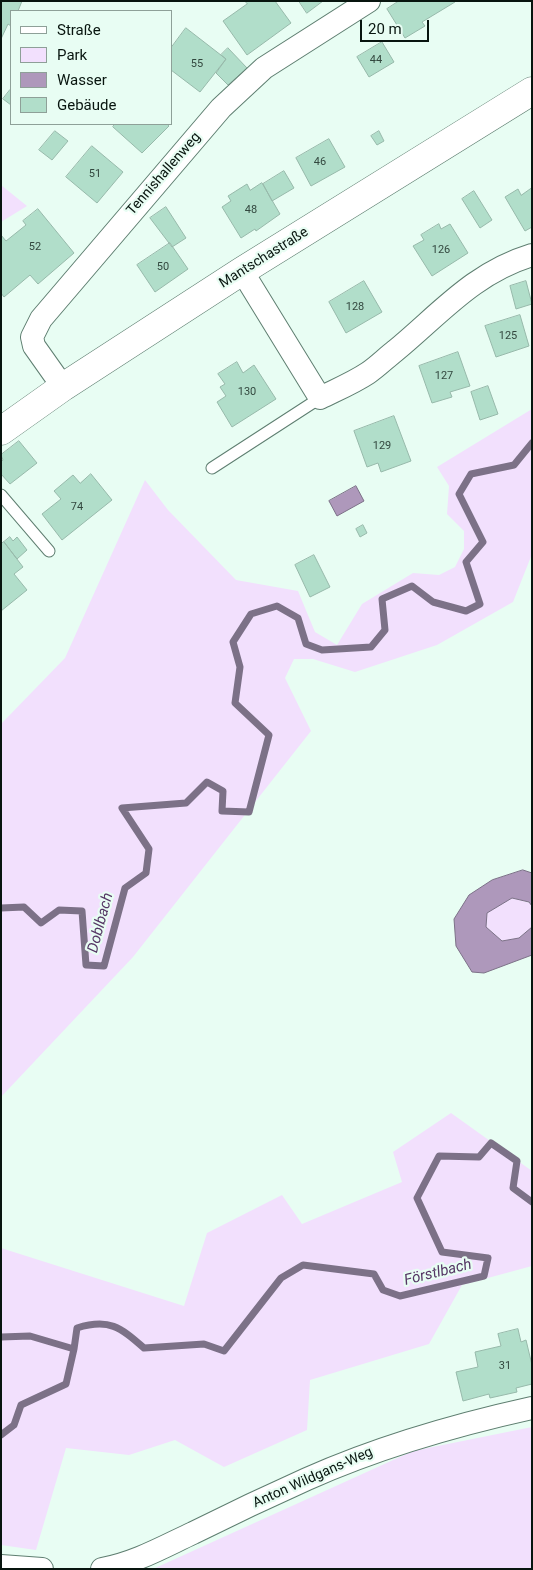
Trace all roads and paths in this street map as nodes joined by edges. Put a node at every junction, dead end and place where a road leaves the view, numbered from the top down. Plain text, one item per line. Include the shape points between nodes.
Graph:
1 (369, 1) edge
2 (532, 91) edge
3 (532, 255) edge
4 (242, 272) junction
5 (63, 387) junction
6 (320, 398) junction
7 (1, 431) edge
8 (212, 468) dead end
9 (1, 495) edge
10 (49, 551) dead end
11 (532, 1408) edge
12 (1, 1566) edge
13 (42, 1569) edge
14 (102, 1569) edge

1 - 5 street, Tennishallenweg via 264,68 221,108 41,319 32,337 34,346
2 - 4 street, Mantschastraße
3 - 6 street via 491,271 471,284 368,373
4 - 5 street, Mantschastraße
4 - 6 street
5 - 7 street, Mantschastraße
6 - 8 lane
9 - 10 lane
11 - 14 street, Anton Wildgans-Weg via 362,1455 158,1551
12 - 13 street

